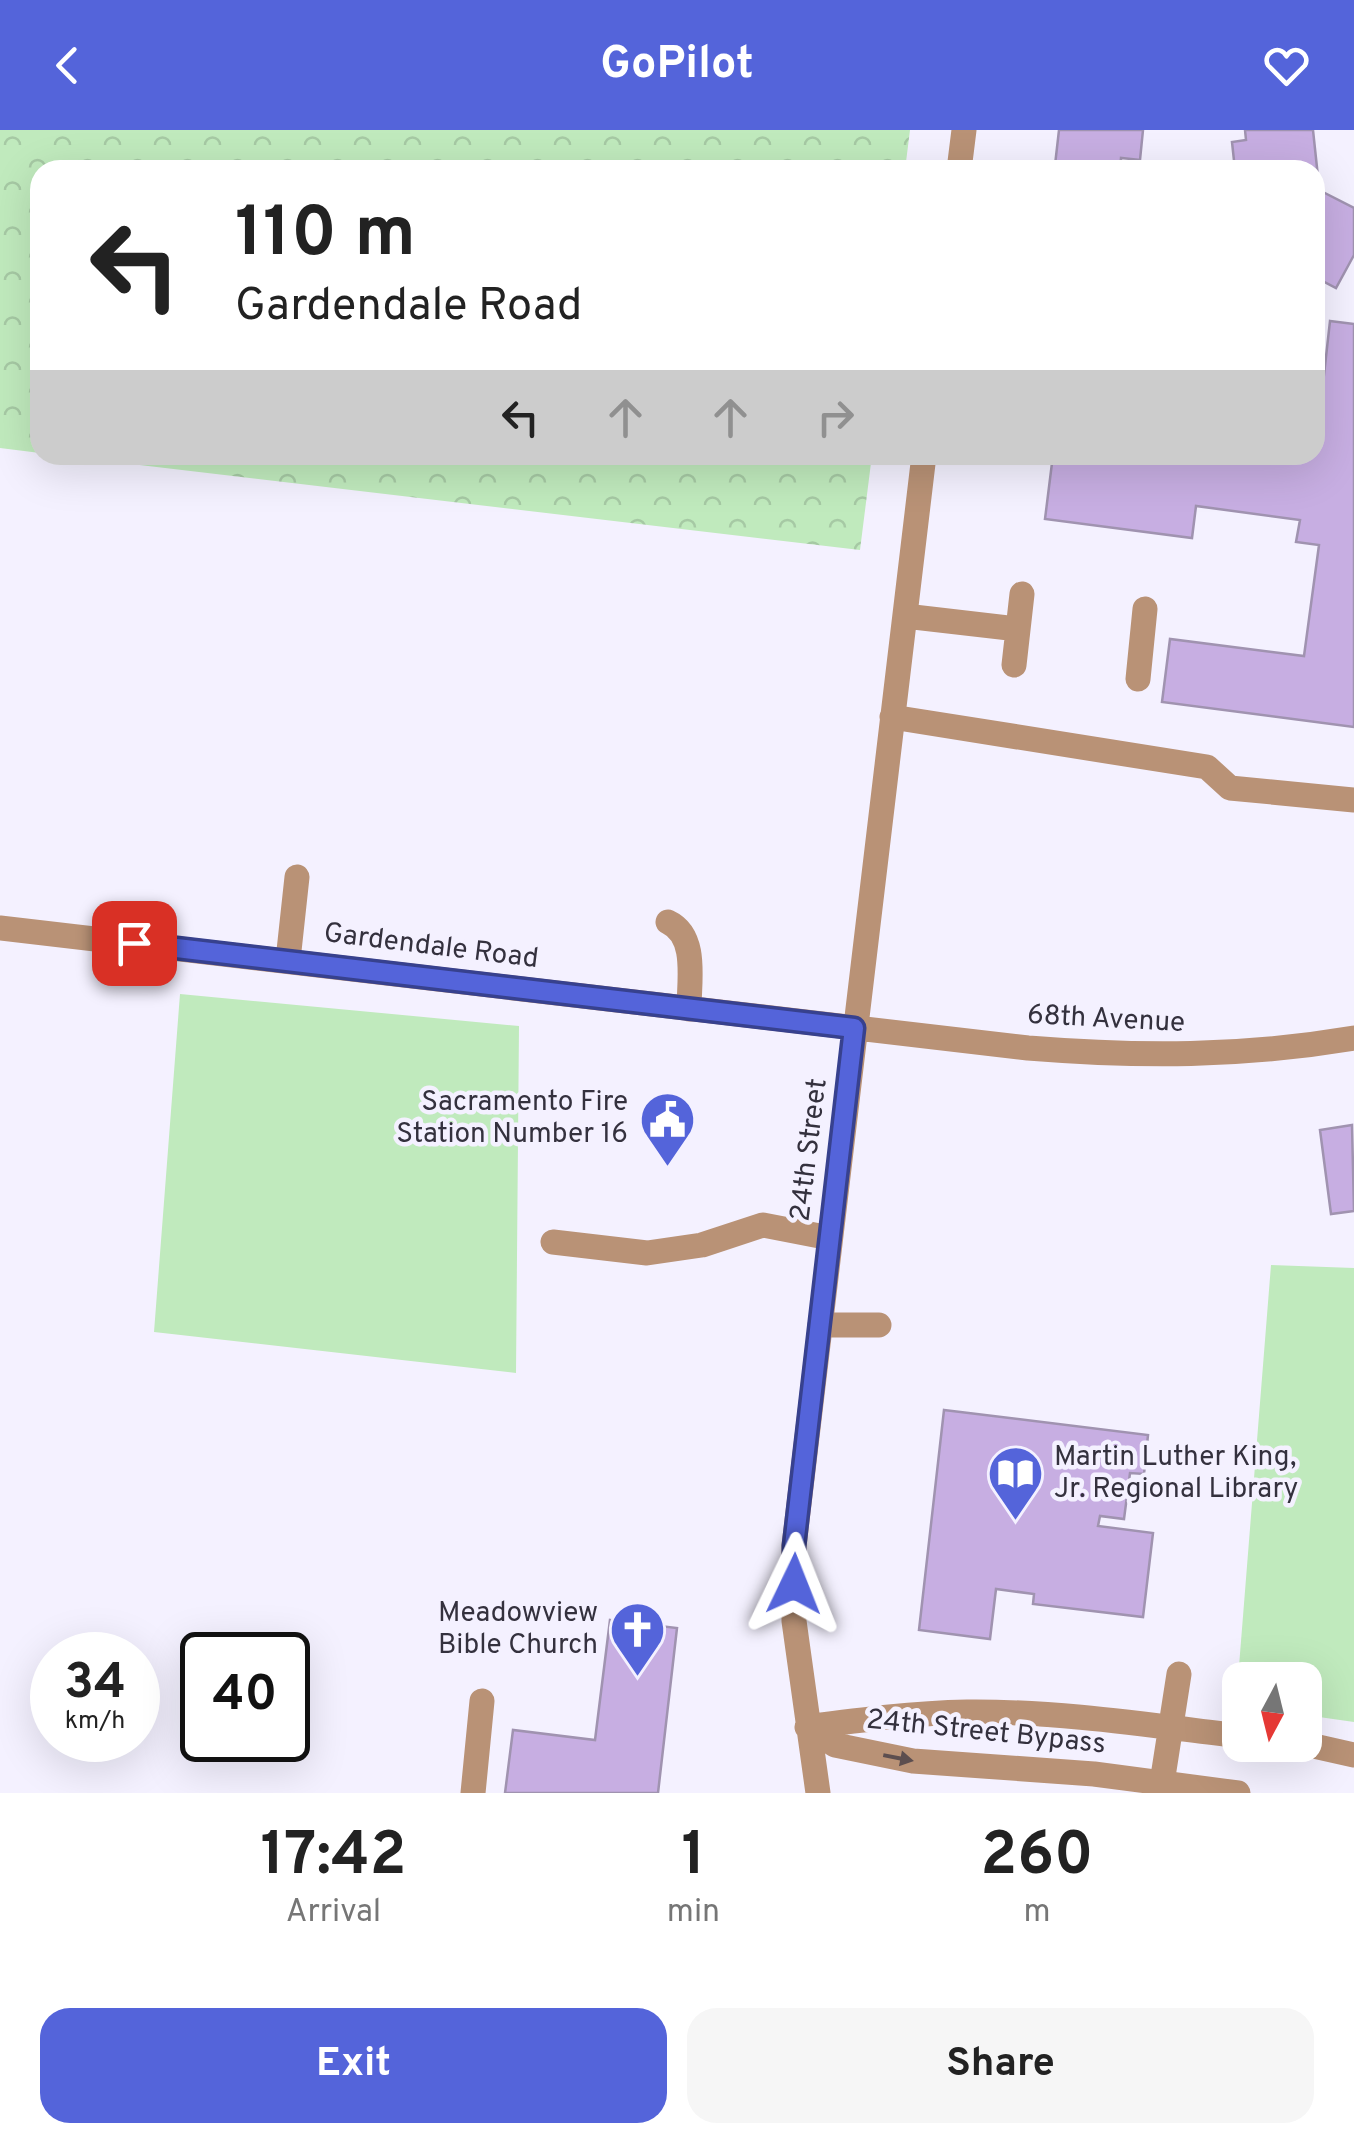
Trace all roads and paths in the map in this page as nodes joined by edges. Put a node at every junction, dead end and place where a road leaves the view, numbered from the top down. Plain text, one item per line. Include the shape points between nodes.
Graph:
1 (964, 130) edge
2 (960, 160) edge
3 (923, 465) edge
4 (1022, 594) dead end
5 (1146, 608) dead end
6 (905, 616) junction
7 (1018, 629) junction
8 (1014, 665) dead end
9 (1138, 679) dead end
10 (892, 717) junction
11 (1354, 800) edge
12 (296, 877) dead end
13 (668, 922) dead end
14 (0, 928) edge
15 (288, 960) junction
16 (689, 1009) junction
17 (854, 1028) junction
18 (1354, 1038) edge
19 (830, 1238) junction
20 (553, 1242) dead end
21 (820, 1325) junction
22 (879, 1325) dead end
23 (1179, 1674) dead end
24 (482, 1701) dead end
25 (807, 1728) junction
26 (1173, 1728) junction
27 (1222, 1734) edge
28 (1322, 1748) edge
29 (1354, 1756) edge
30 (1162, 1783) junction
31 (473, 1793) edge
32 (818, 1793) edge
33 (1238, 1793) edge

1 - 2 street
3 - 6 street, 24th Street
4 - 7 street
5 - 9 street
6 - 7 street
6 - 10 street, 24th Street
7 - 8 street
10 - 11 street via 1207,767 1230,788
10 - 17 street, 24th Street
12 - 15 street
13 - 16 street via 688,944
14 - 15 street, Gardendale Road
15 - 16 street, Gardendale Road
16 - 17 street, Gardendale Road
17 - 18 street, 68th Avenue via 1131,1056 1293,1048
17 - 19 street, 24th Street
19 - 20 street via 763,1225 702,1246 648,1253
19 - 21 street, 24th Street
21 - 22 street
21 - 25 street, 24th Street via 794,1546 794,1621
23 - 26 street
24 - 31 street
25 - 26 street, 24th Street Bypass via 969,1712
25 -> 30 street, 24th Street Bypass via 835,1745 913,1761
25 - 32 street, 24th Street
26 - 27 street, 24th Street Bypass
26 - 30 street
28 - 29 street
30 - 33 street, 24th Street Bypass

